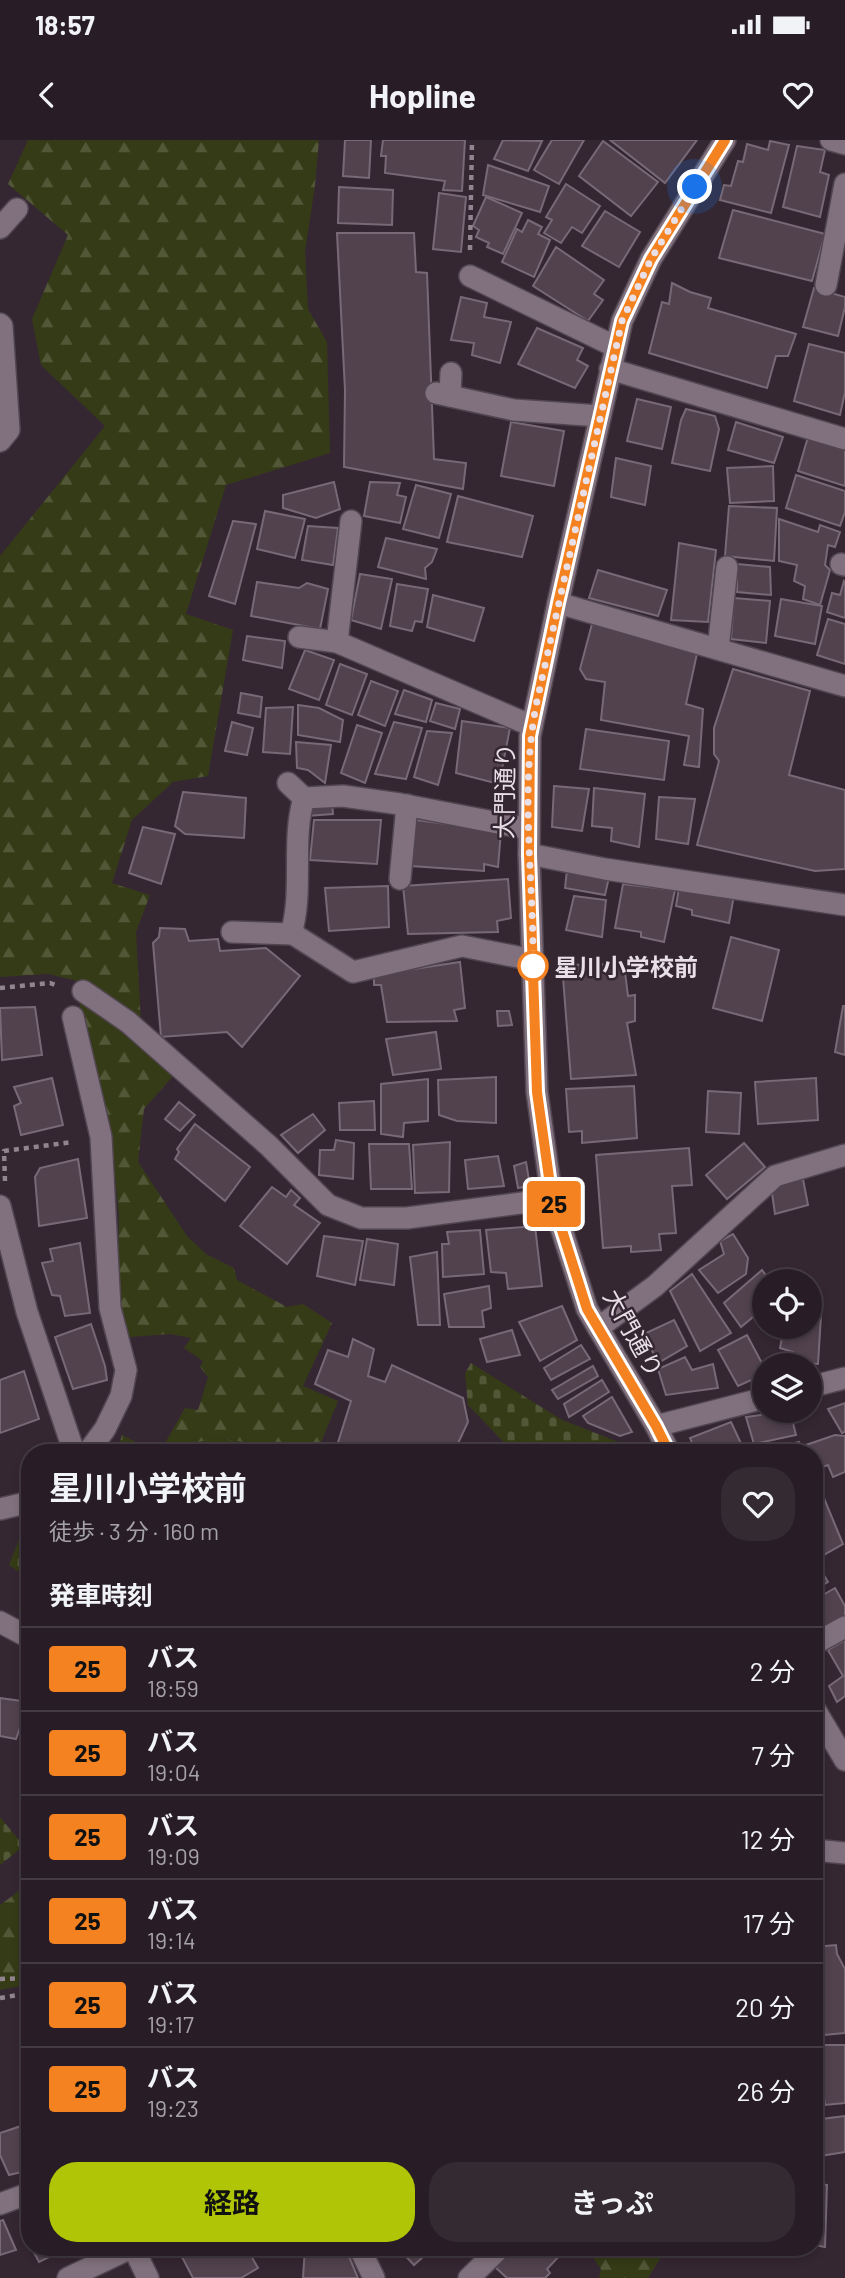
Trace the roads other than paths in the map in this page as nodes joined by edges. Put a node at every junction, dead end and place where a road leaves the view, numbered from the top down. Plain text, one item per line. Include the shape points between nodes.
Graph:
1 (725, 140) edge
2 (831, 140) edge
3 (845, 144) edge
4 (845, 184) edge
5 (17, 208) dead end
6 (0, 228) edge
7 (470, 276) road end
8 (826, 285) dead end
9 (0, 324) edge
10 (616, 348) junction
11 (610, 369) junction
12 (451, 373) dead end
13 (600, 416) junction
14 (845, 439) edge
15 (0, 441) edge
16 (351, 521) dead end
17 (727, 567) dead end
18 (558, 603) junction
19 (299, 637) dead end
20 (337, 642) junction
21 (718, 649) junction
22 (845, 686) edge
23 (532, 726) junction
24 (288, 783) dead end
25 (304, 798) junction
26 (407, 805) junction
27 (529, 829) junction
28 (529, 854) junction
29 (400, 879) dead end
30 (845, 905) edge
31 (232, 932) dead end
32 (291, 934) junction
33 (533, 960) junction
34 (74, 990) road end
35 (73, 1017) dead end
36 (845, 1155) edge
37 (552, 1199) junction
38 (3, 1206) edge
39 (598, 1328) junction
40 (845, 1378) edge
41 (822, 1384) edge
42 (752, 1401) edge
43 (656, 1426) junction
44 (71, 1444) edge
45 (94, 1444) edge
46 (665, 1444) edge
47 (21, 1504) edge
48 (0, 1509) edge
49 (0, 1622) edge
50 (845, 1626) edge
51 (21, 1633) edge
52 (823, 1639) edge
53 (823, 1723) edge
54 (845, 1760) edge
55 (823, 1851) edge
56 (845, 1853) edge
57 (21, 2196) edge
58 (0, 2204) edge
59 (114, 2256) edge
60 (137, 2256) edge
61 (363, 2256) edge
62 (492, 2256) edge
63 (68, 2278) edge
64 (148, 2278) edge
65 (374, 2278) edge
66 (469, 2278) edge

1 - 10 street, 大門通り via 651,259 622,321
2 - 3 street
4 - 8 street
5 - 6 street
7 - 10 street
9 - 15 street via 9,430
10 - 11 street, 大門通り
11 - 13 street, 大門通り
11 - 14 street
12 - 13 street via 443,395 514,410
13 - 18 street, 大門通り
16 - 20 street
17 - 21 street
18 - 21 street
18 - 23 street, 大門通り
19 - 20 street
20 - 23 street
21 - 22 street
23 - 27 street, 大門通り
24 - 25 street
25 - 26 street via 343,796
25 - 32 street
26 - 27 street
26 - 29 street
27 - 28 street, 大門通り
28 - 30 street
28 - 33 street, 大門通り
31 - 32 street
32 - 33 street via 353,972 462,946
33 - 37 street, 大門通り via 537,1092
34 - 37 street via 138,1031 269,1146 328,1205 361,1218 407,1219
35 - 45 street via 101,1138 110,1308 126,1370 121,1396
36 - 39 street via 775,1176 656,1286
37 - 39 street, 大門通り via 587,1309
38 - 44 street via 27,1312
39 - 43 street, 大門通り
40 - 41 street
42 - 43 street
43 - 46 street, 大門通り
47 - 48 street
49 - 51 street
50 - 52 street
53 - 54 street
55 - 56 street
57 - 58 street
59 - 63 street
60 - 64 street
61 - 65 street
62 - 66 street

